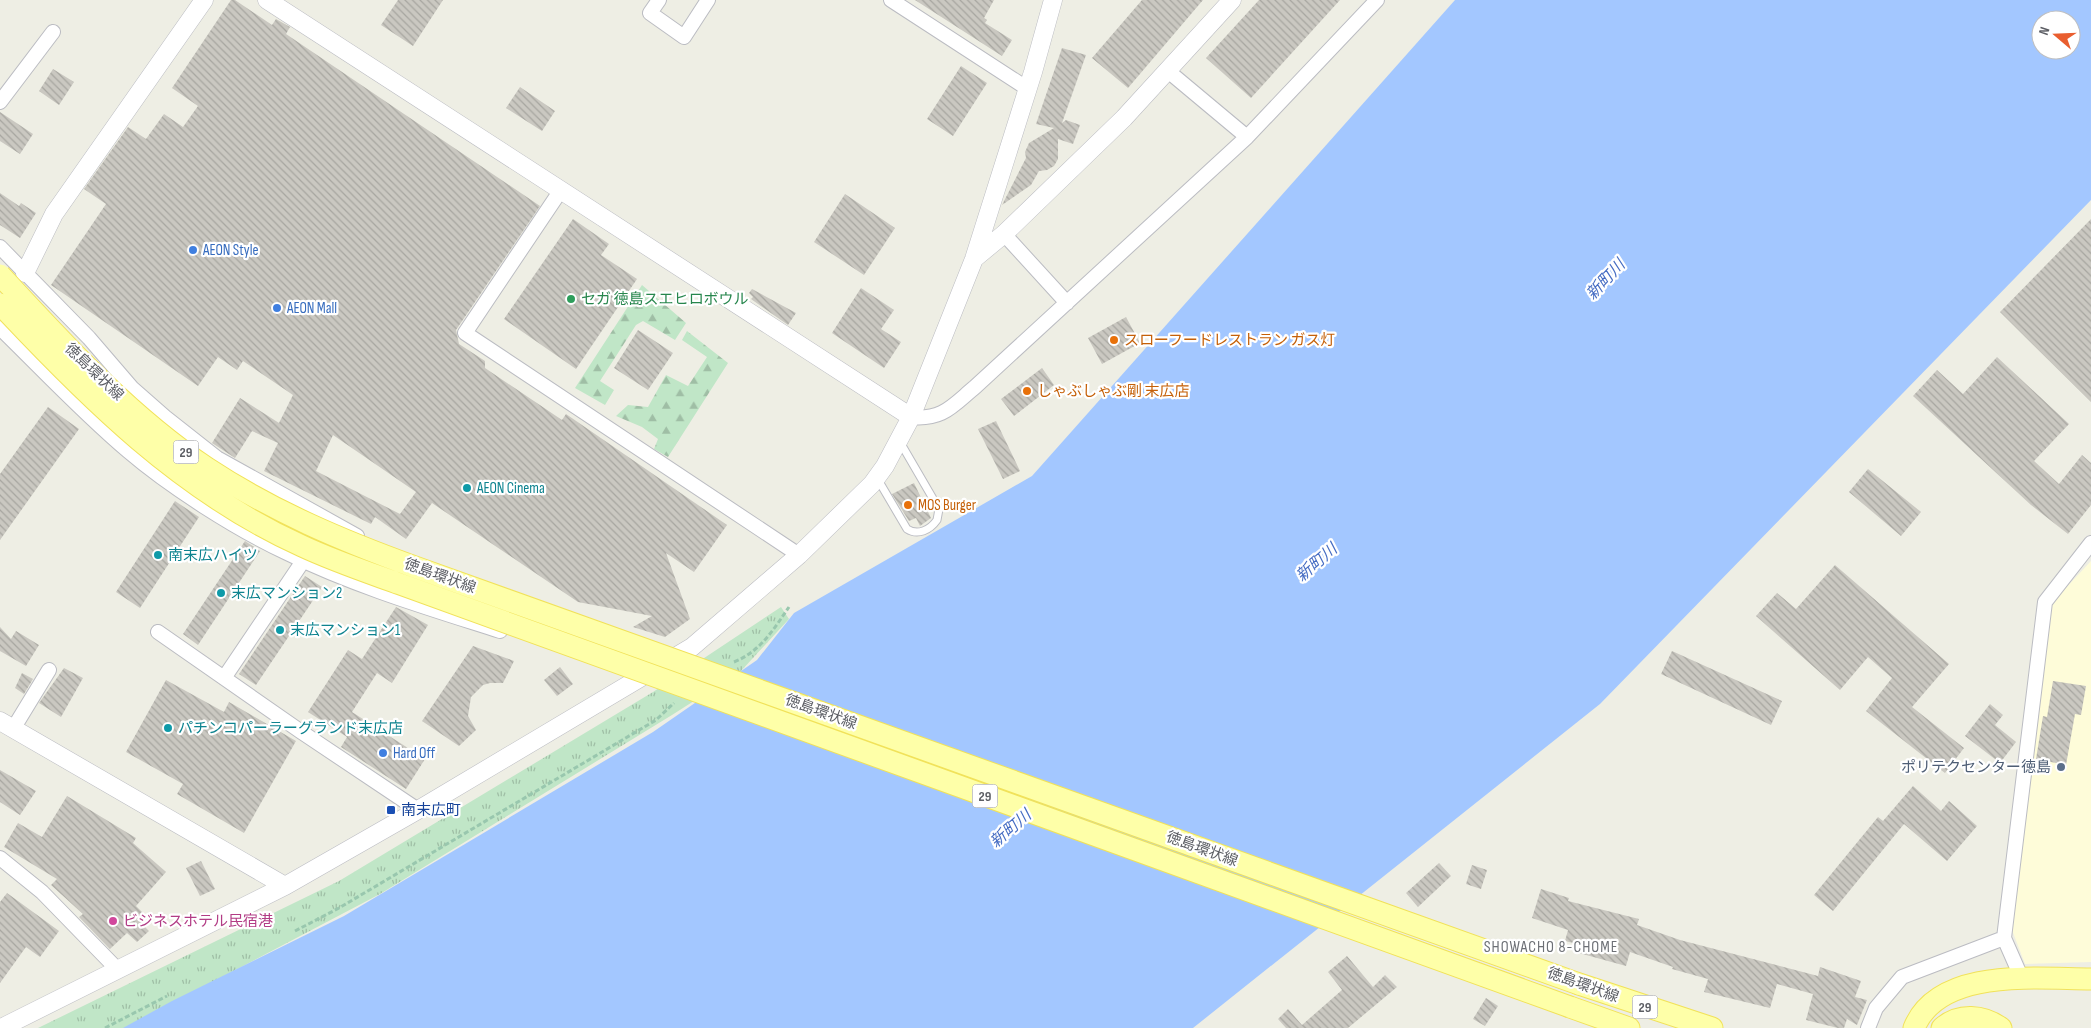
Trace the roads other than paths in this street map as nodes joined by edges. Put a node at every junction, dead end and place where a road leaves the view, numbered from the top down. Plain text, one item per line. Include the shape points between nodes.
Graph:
1 (204, 0) edge
2 (267, 0) edge
3 (659, 0) edge
4 (708, 0) edge
5 (890, 0) edge
6 (1053, 0) edge
7 (1232, 0) edge
8 (1377, 0) edge
9 (53, 32) dead end
10 (1168, 70) junction
11 (1028, 89) junction
12 (0, 102) edge
13 (1247, 137) junction
14 (561, 190) junction
15 (1004, 234) junction
16 (0, 247) edge
17 (974, 259) junction
18 (13, 270) edge
19 (0, 282) edge
20 (1067, 303) junction
21 (0, 304) edge
22 (0, 328) edge
23 (89, 338) junction
24 (46, 373) junction
25 (165, 416) junction
26 (911, 417) junction
27 (899, 440) junction
28 (128, 451) junction
29 (877, 478) junction
30 (262, 482) junction
31 (233, 522) junction
32 (356, 535) junction
33 (2091, 543) edge
34 (799, 555) junction
35 (303, 561) junction
36 (444, 571) junction
37 (331, 573) junction
38 (432, 609) junction
39 (158, 632) dead end
40 (627, 662) junction
41 (49, 670) dead end
42 (654, 670) junction
43 (224, 678) junction
44 (6, 725) edge
45 (418, 810) junction
46 (0, 858) edge
47 (285, 886) junction
48 (2004, 938) junction
49 (117, 969) junction
50 (2091, 978) edge
51 (2022, 980) junction
52 (1, 1028) edge
53 (1629, 1028) edge
54 (1712, 1028) edge
55 (1868, 1028) edge
56 (1914, 1028) edge
57 (1942, 1028) edge
58 (2001, 1028) edge

1 - 18 street
2 - 14 street
3 - 4 street via 650,13 684,37
5 - 11 street
6 - 11 street
7 - 10 street
8 - 13 street
9 - 12 street
10 - 13 street
10 - 15 street via 1124,118
11 - 17 street
13 - 20 street
14 - 26 street
14 - 34 street via 465,333
15 - 17 street
15 - 20 street
16 - 18 street
17 - 26 street
18 - 19 street
18 - 23 street
18 - 54 main road, 徳島環状線 / 29, bridge via 87,366 141,416 207,467 318,529 407,564 1504,957
20 - 26 street via 941,415
21 - 53 main road, 徳島環状線 / 29, bridge via 92,398 167,464 225,503 300,546
22 - 24 street
23 - 24 street
23 - 25 street via 132,388
24 - 28 street
25 - 28 street
25 - 30 street via 217,458
26 - 27 street
27 - 29 street
27 - 29 lane via 939,509 937,520 920,532 913,533 907,529
28 - 31 street via 181,490
29 - 34 street
30 - 31 street
30 - 32 street
31 - 35 street
32 - 36 street
32 - 37 street
33 - 48 street via 2045,602
34 - 42 street via 692,647
35 - 37 street
35 - 43 street
36 - 38 street
36 - 40 street via 526,604
37 - 38 street
38 - 40 street via 516,636
39 - 43 street
40 - 42 street
41 - 44 street
42 - 45 street
43 - 45 street
44 - 47 street
45 - 47 street
46 - 49 street via 42,892
47 - 49 street
48 - 51 street
48 - 55 street via 1902,977 1876,1008
49 - 52 street
50 - 51 main road
51 - 56 main road via 1959,987 1924,1011
57 - 58 main road via 1962,1017 1979,1018

